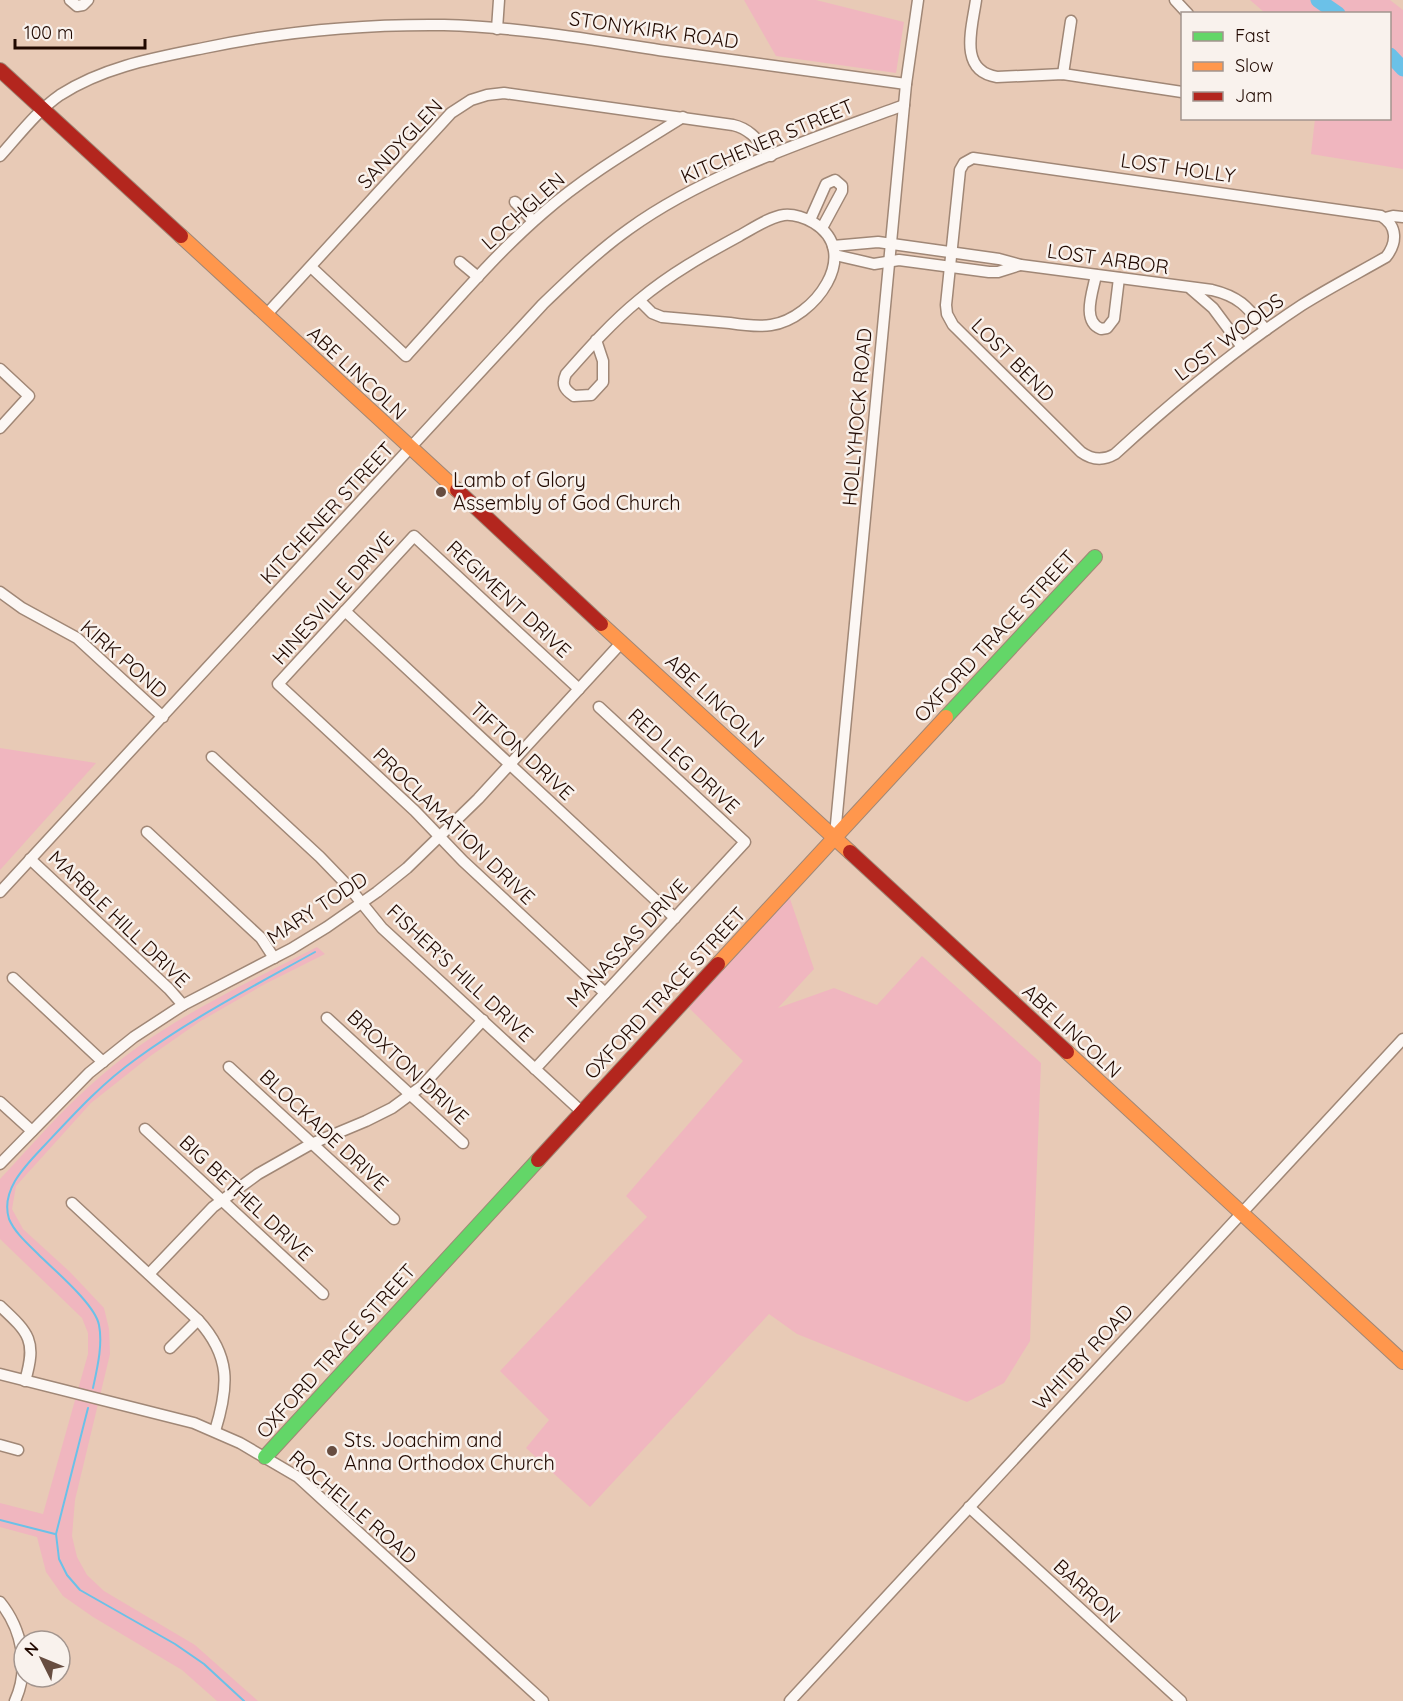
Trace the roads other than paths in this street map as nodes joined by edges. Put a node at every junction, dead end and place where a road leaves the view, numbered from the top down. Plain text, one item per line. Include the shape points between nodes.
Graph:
1 (69, 0) edge
2 (88, 0) edge
3 (499, 0) edge
4 (918, 0) edge
5 (976, 0) edge
6 (1175, 0) edge
7 (1186, 12) edge
8 (1071, 21) dead end
9 (497, 29) junction
10 (0, 70) edge
11 (1063, 74) junction
12 (906, 84) junction
13 (1181, 92) edge
14 (904, 105) junction
15 (43, 110) junction
16 (683, 117) junction
17 (0, 156) edge
18 (771, 156) junction
19 (966, 161) joint
20 (820, 198) junction
21 (516, 202) dead end
22 (834, 206) junction
23 (1403, 217) edge
24 (1385, 218) junction
25 (810, 220) junction
26 (534, 221) junction
27 (822, 228) junction
28 (855, 243) junction
29 (891, 245) junction
30 (1397, 249) edge
31 (834, 251) junction
32 (952, 253) junction
33 (854, 258) junction
34 (460, 262) dead end
35 (889, 262) junction
36 (1021, 265) junction
37 (311, 267) junction
38 (950, 268) junction
39 (1096, 275) junction
40 (478, 278) junction
41 (1119, 278) junction
42 (1191, 289) junction
43 (639, 300) junction
44 (266, 315) junction
45 (1266, 330) junction
46 (596, 340) junction
47 (1242, 347) junction
48 (0, 369) edge
49 (0, 428) edge
50 (411, 449) junction
51 (1094, 458) joint
52 (414, 536) joint
53 (1095, 557) dead end
54 (0, 592) edge
55 (345, 611) junction
56 (622, 642) junction
57 (278, 684) joint
58 (579, 689) junction
59 (599, 707) dead end
60 (163, 717) junction
61 (212, 757) dead end
62 (510, 764) junction
63 (147, 832) dead end
64 (440, 838) junction
65 (834, 838) junction
66 (745, 842) joint
67 (30, 860) junction
68 (0, 892) edge
69 (362, 903) junction
70 (675, 918) junction
71 (274, 958) junction
72 (13, 978) dead end
73 (605, 993) junction
74 (183, 1005) junction
75 (327, 1018) dead end
76 (483, 1020) junction
77 (1403, 1039) edge
78 (103, 1062) junction
79 (229, 1067) dead end
80 (535, 1069) junction
81 (411, 1094) junction
82 (0, 1102) edge
83 (582, 1112) junction
84 (145, 1129) dead end
85 (32, 1131) junction
86 (464, 1143) dead end
87 (311, 1144) junction
88 (0, 1164) edge
89 (222, 1200) junction
90 (72, 1203) dead end
91 (1241, 1213) junction
92 (394, 1219) dead end
93 (149, 1274) junction
94 (323, 1294) dead end
95 (0, 1306) edge
96 (198, 1320) junction
97 (170, 1348) dead end
98 (1403, 1362) edge
99 (0, 1374) edge
100 (25, 1381) junction
101 (215, 1431) junction
102 (0, 1445) edge
103 (18, 1450) dead end
104 (265, 1457) junction
105 (969, 1507) junction
106 (0, 1602) edge
107 (15, 1701) edge
108 (543, 1701) edge
109 (790, 1701) edge
110 (1180, 1701) edge

1 - 2 street via 77,6
3 - 9 street
4 - 12 street, HOLLYHOCK ROAD
5 - 11 street via 970,42 974,64 980,70 997,77
6 - 7 street
8 - 11 street
9 - 12 street, STONYKIRK ROAD
9 - 15 street, STONYKIRK ROAD via 360,26 264,36 122,67 77,86
10 - 15 street, ABE LINCOLN
11 - 13 street
12 - 14 street, HOLLYHOCK ROAD
14 - 18 street, KITCHENER STREET
14 - 29 street, HOLLYHOCK ROAD
15 - 17 street, STONYKIRK ROAD
15 - 44 street, ABE LINCOLN
16 - 18 street, SANDYGLEN via 741,127
16 - 26 street, LOCHGLEN via 583,181
16 - 37 street, SANDYGLEN via 504,93 471,100 445,119
18 - 50 street, KITCHENER STREET via 678,198 628,229 543,304
19 - 24 street, LOST HOLLY via 981,158
19 - 32 street, LOST BEND via 960,170
20 - 22 street
20 - 22 street via 826,184 835,180 842,191
20 - 25 street
21 - 26 street
22 - 27 street
23 - 24 street, LOST HOLLY
24 - 30 street, LOST WOODS
25 - 27 street
25 - 43 street via 783,215 770,219 698,259
26 - 40 street, LOCHGLEN
27 - 31 street
28 - 29 street, LOST ARBOR
28 - 31 street, LOST ARBOR
28 - 33 street
29 - 32 street, LOST ARBOR
29 - 35 street, HOLLYHOCK ROAD
30 - 45 street, LOST WOODS
31 - 33 street, LOST ARBOR
31 - 43 street via 832,273 819,297 790,319 772,325 662,317
32 - 36 street, LOST ARBOR
32 - 38 street, LOST BEND
33 - 35 street, LOST ARBOR via 874,264
34 - 40 street
35 - 38 street, LOST ARBOR
35 - 65 street, HOLLYHOCK ROAD
36 - 38 street, LOST ARBOR via 998,272
36 - 39 street, LOST ARBOR
37 - 40 street, LOCHGLEN via 406,356
37 - 44 street, SANDYGLEN
38 - 51 street, LOST BEND via 946,304 953,325 1081,452
39 - 41 street, LOST ARBOR
39 - 41 street via 1089,316 1101,329 1114,319
41 - 42 street, LOST ARBOR
42 - 45 street, LOST ARBOR via 1220,292 1238,299
42 - 47 street, LOST ARBOR via 1213,308
43 - 46 street
44 - 50 street, ABE LINCOLN
45 - 47 street, LOST WOODS
46 - 46 street via 603,361 603,382 591,395 574,396 563,381
47 - 51 street, LOST WOODS via 1162,410 1115,454
48 - 49 street via 29,396
50 - 56 street, ABE LINCOLN
50 - 60 street, KITCHENER STREET
52 - 55 street, HINESVILLE DRIVE
52 - 58 street, REGIMENT DRIVE
53 - 65 street, OXFORD TRACE STREET
54 - 60 street, KIRK POND via 76,638
55 - 57 street, HINESVILLE DRIVE
55 - 62 street, TIFTON DRIVE
56 - 58 street, MARY TODD
56 - 65 street, ABE LINCOLN
57 - 64 street, PROCLAMATION DRIVE
58 - 62 street, MARY TODD
59 - 66 street, RED LEG DRIVE
60 - 67 street, KITCHENER STREET
61 - 69 street, FISHER'S HILL DRIVE via 320,857
62 - 64 street, MARY TODD
62 - 70 street, TIFTON DRIVE
63 - 71 street via 261,938
64 - 69 street, MARY TODD
64 - 73 street, PROCLAMATION DRIVE
65 - 83 street, OXFORD TRACE STREET
65 - 91 street, ABE LINCOLN
66 - 70 street, MANASSAS DRIVE
67 - 68 street, KITCHENER STREET
67 - 74 street, MARBLE HILL DRIVE
69 - 71 street, MARY TODD
69 - 76 street, FISHER'S HILL DRIVE via 382,928
70 - 73 street, MANASSAS DRIVE
71 - 74 street, MARY TODD
72 - 78 street
73 - 80 street, MANASSAS DRIVE
74 - 78 street, MARY TODD
75 - 81 street, BROXTON DRIVE
76 - 80 street, FISHER'S HILL DRIVE
76 - 81 street
77 - 91 street, WHITBY ROAD
78 - 85 street, MARY TODD
79 - 87 street, BLOCKADE DRIVE
80 - 83 street, FISHER'S HILL DRIVE
81 - 86 street, BROXTON DRIVE
81 - 87 street via 392,1108
82 - 85 street
83 - 104 street, OXFORD TRACE STREET
84 - 89 street, BIG BETHEL DRIVE
85 - 88 street, MARY TODD
87 - 89 street
87 - 92 street, BLOCKADE DRIVE
89 - 93 street
89 - 94 street, BIG BETHEL DRIVE
90 - 93 street
91 - 98 street, ABE LINCOLN
91 - 105 street, WHITBY ROAD
93 - 96 street
95 - 100 street via 18,1323 29,1341 31,1359
96 - 97 street
96 - 101 street via 216,1341 224,1364 225,1388
99 - 100 street, ROCHELLE ROAD
100 - 101 street, ROCHELLE ROAD
101 - 104 street, ROCHELLE ROAD
102 - 103 street
104 - 108 street, ROCHELLE ROAD via 298,1477
105 - 109 street, WHITBY ROAD
105 - 110 street, BARRON
106 - 107 street via 11,1615 21,1645 22,1678

